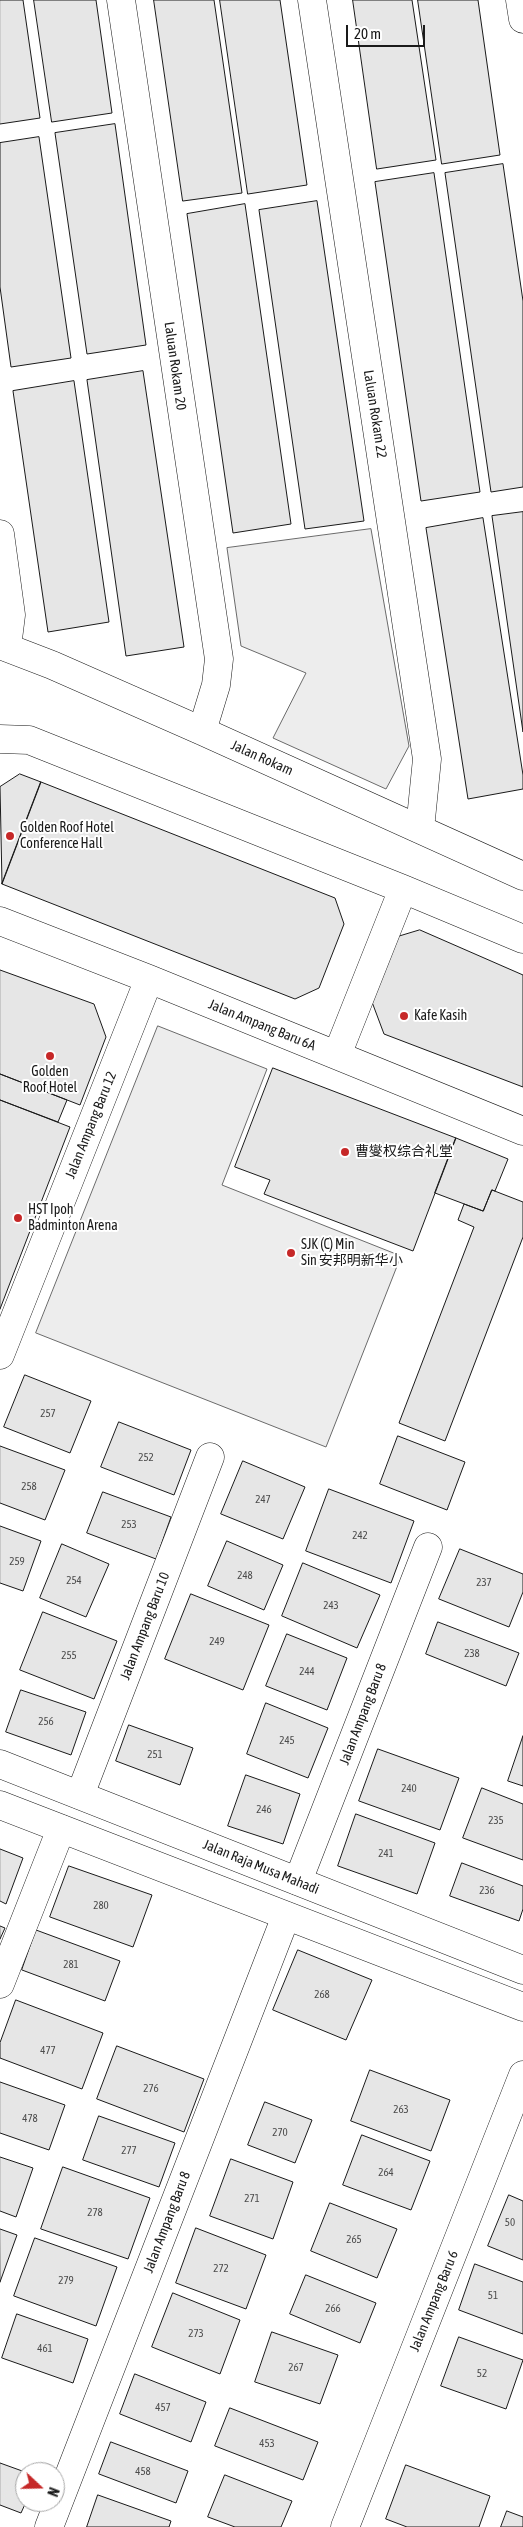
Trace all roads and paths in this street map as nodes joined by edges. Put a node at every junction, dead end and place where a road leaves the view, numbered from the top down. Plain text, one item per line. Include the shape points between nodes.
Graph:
1 (121, 0) edge
2 (312, 0) edge
3 (520, 0) edge
4 (523, 20) edge
5 (0, 534) edge
6 (4, 646) edge
7 (202, 731) junction
8 (0, 739) edge
9 (420, 829) junction
10 (523, 876) edge
11 (404, 889) junction
12 (0, 921) edge
13 (523, 939) edge
14 (149, 979) junction
15 (337, 1055) junction
16 (523, 1130) edge
17 (0, 1355) edge
18 (210, 1457) dead end
19 (428, 1547) dead end
20 (0, 1764) edge
21 (80, 1795) junction
22 (0, 1805) edge
23 (61, 1828) junction
24 (298, 1881) junction
25 (286, 1916) junction
26 (523, 1970) edge
27 (0, 1984) edge
28 (523, 2007) edge
29 (523, 2075) edge
30 (49, 2527) edge
31 (345, 2527) edge

1 - 7 street, Laluan Rokam 20 via 219,659 216,685
2 - 9 street, Laluan Rokam 22 via 427,759
3 - 4 street
5 - 6 street via 11,615
6 - 7 street, Jalan Rokam
7 - 9 street, Jalan Rokam
8 - 11 street via 29,740
9 - 10 street, Jalan Rokam
11 - 13 street
11 - 15 street
12 - 14 street, Jalan Ampang Baru 6A
14 - 15 street, Jalan Ampang Baru 6A
14 - 17 street, Jalan Ampang Baru 12
15 - 16 street, Jalan Ampang Baru 6A
18 - 21 street, Jalan Ampang Baru 10
19 - 24 street, Jalan Ampang Baru 8
20 - 21 street, Jalan Raja Musa Mahadi
21 - 24 street, Jalan Raja Musa Mahadi
22 - 23 street
23 - 25 street
23 - 27 street
24 - 26 street, Jalan Raja Musa Mahadi
25 - 28 street
25 - 30 street, Jalan Ampang Baru 8
29 - 31 street, Jalan Ampang Baru 6

